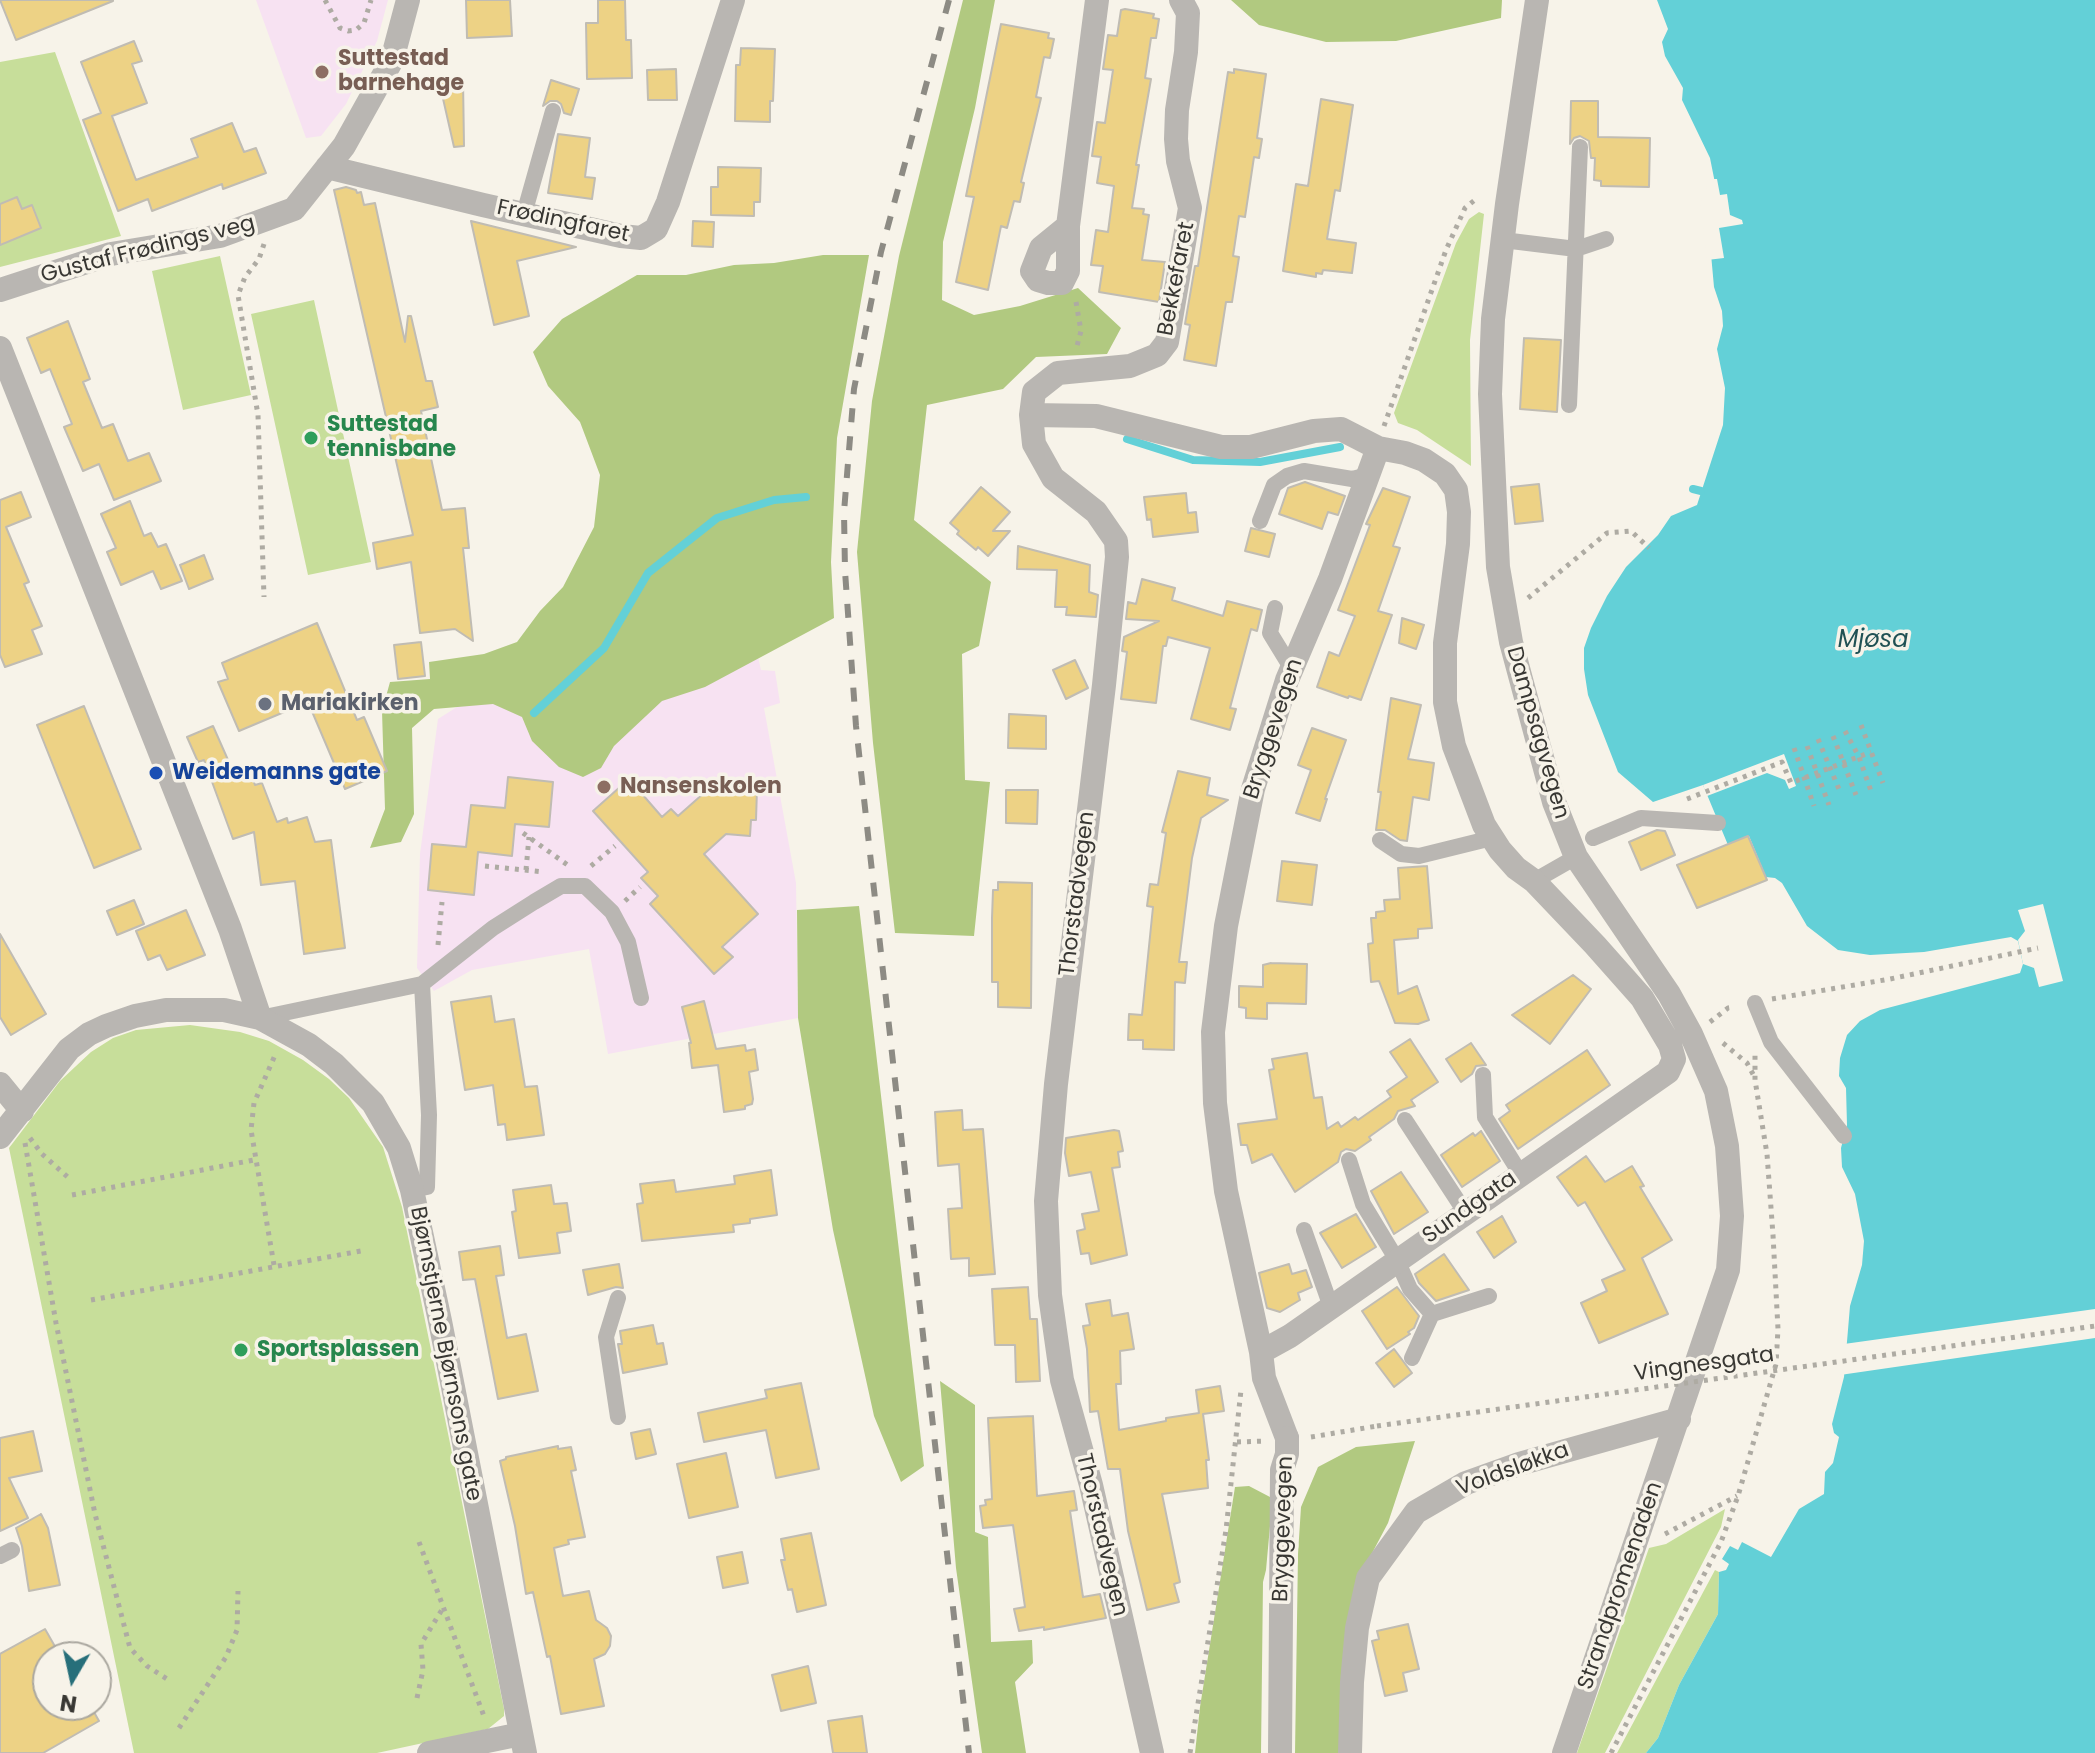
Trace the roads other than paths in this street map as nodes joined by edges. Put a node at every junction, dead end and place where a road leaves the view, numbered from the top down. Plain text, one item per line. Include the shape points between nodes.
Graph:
1 (408, 0) edge
2 (733, 0) edge
3 (1097, 0) edge
4 (1181, 0) edge
5 (1537, 0) edge
6 (553, 111) dead end
7 (1580, 147) dead end
8 (327, 167) junction
9 (524, 214) junction
10 (1068, 226) junction
11 (1606, 239) dead end
12 (1503, 240) junction
13 (1576, 249) junction
14 (0, 290) edge
15 (0, 348) edge
16 (1569, 405) dead end
17 (1031, 415) junction
18 (1378, 448) junction
19 (1368, 475) junction
20 (1260, 521) dead end
21 (1275, 608) dead end
22 (1292, 669) junction
23 (1718, 823) dead end
24 (1492, 838) junction
25 (1593, 838) dead end
26 (1380, 840) dead end
27 (1576, 857) junction
28 (1534, 881) junction
29 (428, 979) junction
30 (641, 998) dead end
31 (1755, 1003) road end
32 (260, 1018) junction
33 (1483, 1075) dead end
34 (0, 1084) edge
35 (22, 1111) junction
36 (1405, 1120) dead end
37 (1844, 1136) dead end
38 (0, 1137) edge
39 (1349, 1160) dead end
40 (1520, 1173) junction
41 (412, 1190) junction
42 (1465, 1212) junction
43 (1304, 1230) dead end
44 (1397, 1260) junction
45 (1489, 1296) dead end
46 (618, 1298) dead end
47 (1331, 1307) junction
48 (1432, 1314) junction
49 (1261, 1352) junction
50 (1412, 1358) dead end
51 (618, 1417) dead end
52 (1679, 1419) junction
53 (523, 1744) edge
54 (429, 1753) edge
55 (1152, 1753) edge
56 (1280, 1753) edge
57 (1350, 1753) edge
58 (1564, 1753) edge

1 - 8 street, Gustaf Frødings veg via 392,60
2 - 9 street, Frødingfaret via 656,229 641,238 621,236
3 - 10 street
4 - 17 street, Bekkefaret via 1188,13 1176,139 1190,208 1167,342 1157,355 1130,366 1058,373 1034,392
5 - 12 street, Dampsagvegen
6 - 9 lane
7 - 13 lane
8 - 9 street, Frødingfaret
8 - 14 street, Gustaf Frødings veg via 294,209 274,217 220,236 111,254
10 - 10 street via 1068,271 1062,283 1038,280 1032,271 1041,248
11 - 13 lane
12 - 13 lane
12 - 27 street, Dampsagvegen via 1490,394 1498,567 1531,722
13 - 16 lane
15 - 32 street
17 - 18 street via 1096,416 1221,447 1251,447 1341,429
17 - 55 street, Thorstadvegen via 1034,444 1053,478 1096,512 1116,541 1056,1084 1047,1216 1050,1295 1062,1380
18 - 19 street, Bryggevegen
18 - 24 street via 1424,460 1445,474 1456,490 1458,544 1445,643 1446,712 1458,758
19 - 20 lane via 1352,479 1304,471 1287,476 1274,485
19 - 22 street, Bryggevegen
21 - 22 lane via 1270,633
22 - 49 street, Bryggevegen via 1253,789 1226,926 1213,1032 1226,1191
23 - 25 lane via 1641,818
24 - 26 lane via 1419,856 1401,854
24 - 28 street
27 - 28 lane
27 - 52 street, Dampsagvegen via 1691,1034 1716,1091 1727,1146 1732,1216 1728,1270
28 - 40 street, Sundgata via 1642,998 1674,1059 1668,1072
29 - 30 lane via 493,928 579,880 612,912 628,942
29 - 32 lane
29 - 41 lane via 427,1187
31 - 37 lane via 1771,1042
32 - 35 street, Bjørnstjerne Bjørnsons gate via 194,1008 106,1026 69,1049
32 - 41 street, Bjørnstjerne Bjørnsons gate via 334,1064 373,1103 399,1148
33 - 40 lane via 1485,1117
34 - 35 street
35 - 38 street, Bjørnstjerne Bjørnsons gate
36 - 42 lane
39 - 44 lane via 1363,1204
40 - 42 street, Sundgata
41 - 53 street, Bjørnstjerne Bjørnsons gate
42 - 44 street, Sundgata
43 - 47 lane
44 - 47 street, Sundgata
44 - 48 lane via 1410,1289
45 - 48 lane
46 - 51 lane via 606,1337
47 - 49 street, Sundgata
48 - 50 lane
49 - 56 street, Bryggevegen via 1278,1439 1287,1454 1282,1470
52 - 57 street, Voldsløkka via 1480,1478 1416,1512 1368,1578 1357,1628
52 - 58 street, Strandpromenaden
53 - 54 street via 493,1740

